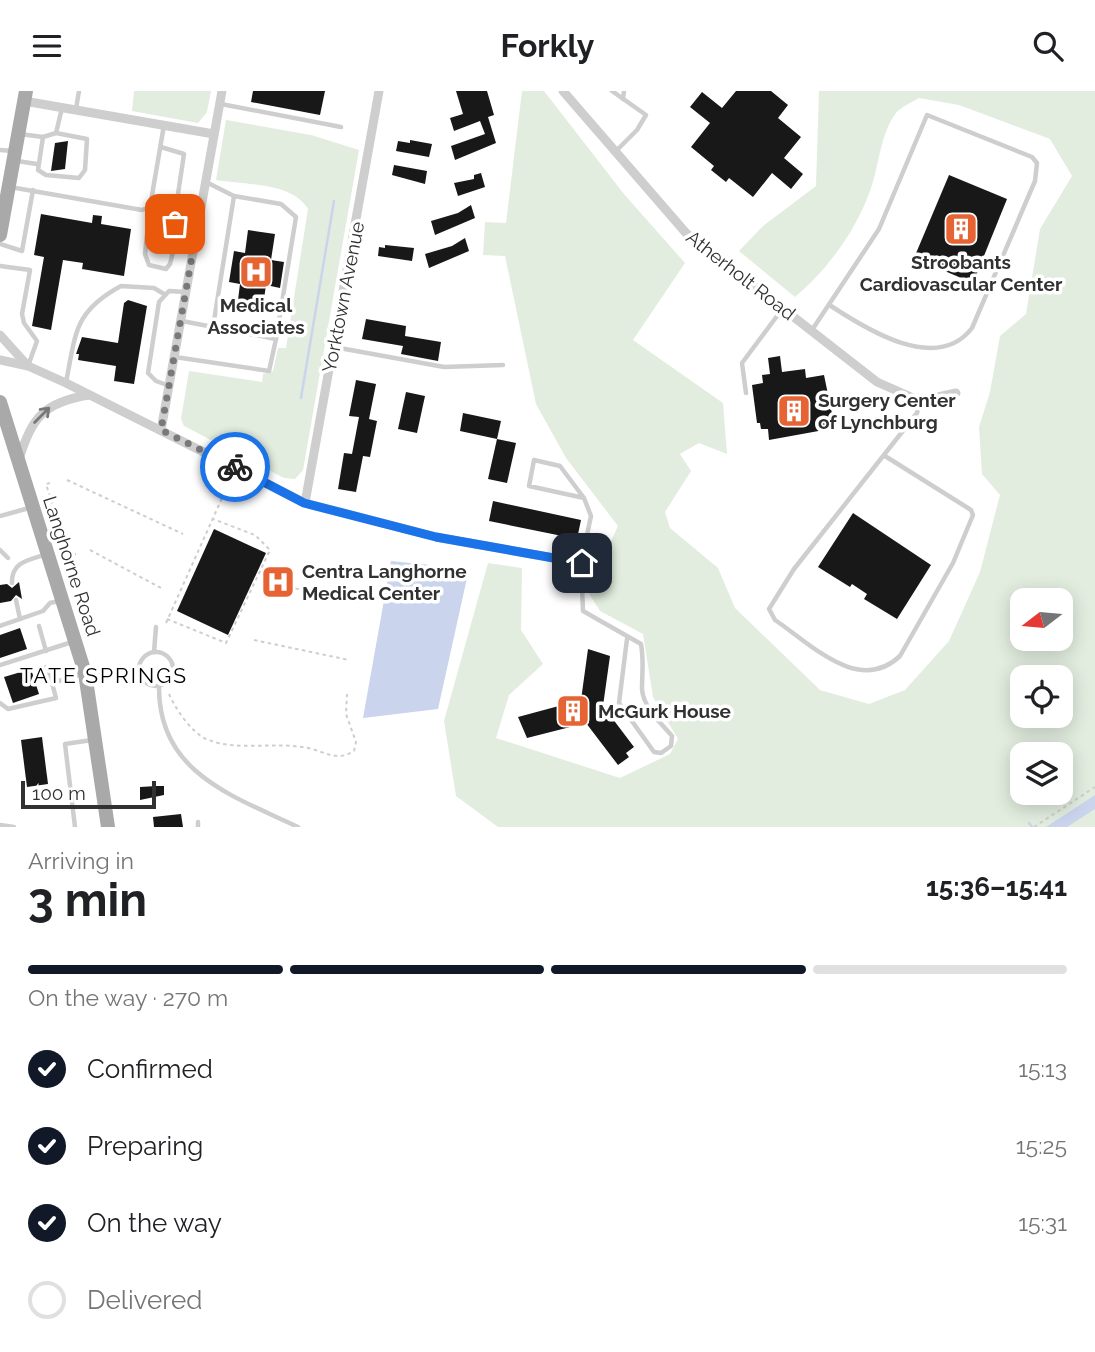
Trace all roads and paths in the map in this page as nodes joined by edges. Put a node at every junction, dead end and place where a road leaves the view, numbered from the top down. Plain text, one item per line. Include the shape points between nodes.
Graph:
1 (79, 91) edge
2 (222, 91) edge
3 (379, 91) edge
4 (563, 91) edge
5 (612, 91) edge
6 (624, 91) edge
7 (25, 96) edge
8 (623, 99) junction
9 (220, 103) junction
10 (62, 107) junction
11 (75, 110) junction
12 (164, 125) junction
13 (341, 127) dead end
14 (56, 132) junction
15 (19, 134) junction
16 (214, 134) junction
17 (43, 137) junction
18 (161, 147) junction
19 (0, 150) edge
20 (614, 153) junction
21 (15, 156) junction
22 (37, 165) junction
23 (206, 182) junction
24 (9, 187) junction
25 (33, 191) junction
26 (234, 196) junction
27 (150, 210) junction
28 (176, 217) junction
29 (0, 235) edge
30 (0, 244) edge
31 (175, 244) junction
32 (193, 251) junction
33 (0, 266) edge
34 (186, 292) junction
35 (162, 296) junction
36 (831, 306) junction
37 (783, 307) junction
38 (181, 321) junction
39 (213, 327) junction
40 (812, 330) junction
41 (0, 335) edge
42 (276, 339) junction
43 (333, 347) junction
44 (174, 356) junction
45 (0, 360) edge
46 (503, 365) dead end
47 (28, 366) junction
48 (66, 383) junction
49 (169, 386) junction
50 (746, 393) dead end
51 (956, 393) dead end
52 (90, 395) junction
53 (920, 401) junction
54 (0, 402) edge
55 (161, 430) junction
56 (5, 434) edge
57 (885, 456) junction
58 (19, 462) junction
59 (230, 478) dead end
60 (67, 480) dead end
61 (50, 483) dead end
62 (584, 498) junction
63 (304, 503) junction
64 (33, 507) junction
65 (0, 516) edge
66 (213, 519) junction
67 (183, 534) dead end
68 (0, 550) edge
69 (90, 550) dead end
70 (48, 554) junction
71 (76, 554) dead end
72 (8, 558) dead end
73 (582, 563) junction
74 (12, 583) dead end
75 (275, 584) dead end
76 (162, 588) dead end
77 (16, 600) dead end
78 (62, 600) junction
79 (359, 601) dead end
80 (173, 604) junction
81 (178, 607) dead end
82 (20, 619) junction
83 (0, 626) edge
84 (39, 627) dead end
85 (156, 627) dead end
86 (627, 639) junction
87 (254, 640) dead end
88 (76, 641) junction
89 (46, 651) junction
90 (154, 652) junction
91 (349, 660) dead end
92 (0, 665) edge
93 (46, 667) dead end
94 (138, 669) junction
95 (85, 673) junction
96 (52, 683) junction
97 (159, 686) junction
98 (169, 694) dead end
99 (347, 694) dead end
100 (0, 703) edge
101 (95, 740) junction
102 (1095, 787) edge
103 (0, 825) edge
104 (13, 827) edge
105 (75, 827) edge
106 (108, 827) edge
107 (298, 827) edge
108 (1034, 827) edge

1 - 11 lane
2 - 9 street
3 - 43 street, Yorktown Avenue
4 - 20 street, Atherholt Road
5 - 8 lane
6 - 8 lane
7 - 10 street
7 - 15 main road
8 - 20 lane via 646,114 629,141
9 - 13 lane
9 - 16 street
10 - 11 street
10 - 14 lane
11 - 12 street
12 - 16 street
12 - 18 lane
14 - 17 lane
14 - 22 lane via 86,139 85,170 79,178 41,173
15 - 17 lane
15 - 21 main road
16 - 23 street
17 - 22 lane
18 - 27 lane
18 - 28 lane via 184,154
19 - 21 lane
20 - 37 street, Atherholt Road via 686,233
21 - 22 lane
21 - 24 main road
23 - 26 lane
23 - 32 street
24 - 25 lane
24 - 29 main road
25 - 27 lane
25 - 30 lane via 22,251
26 - 39 lane
26 - 42 lane via 281,204 296,217
27 - 28 lane
27 - 31 lane via 145,254 149,265 166,269
28 - 31 lane
31 - 32 lane
32 - 34 street
33 - 47 lane via 30,270 22,314 37,341
34 - 35 lane
34 - 38 street
35 - 48 lane via 154,288 121,286 84,314
35 - 49 lane via 148,373
36 - 36 lane via 879,229 927,115 1037,163 1035,181 965,337 941,347 904,344 866,329
36 - 40 lane
37 - 40 street, Atherholt Road
37 - 50 lane via 742,363
38 - 39 lane
38 - 44 street
39 - 42 lane
40 - 53 street, Atherholt Road via 877,382
41 - 47 street
42 - 44 lane via 269,370
43 - 46 lane via 444,367
43 - 63 street, Yorktown Avenue
44 - 49 street
45 - 47 street
47 - 48 street
48 - 52 street
49 - 55 street
51 - 53 street
52 - 55 street
58 -> 52 street via 26,435 38,417 51,406
53 - 57 lane via 917,413
54 - 56 main road, Langhorne Road
55 - 63 street
56 - 58 main road, Langhorne Road
57 - 57 lane via 794,569 769,610 775,620 847,669 863,672 892,664 900,656 953,563 974,515
58 - 64 main road, Langhorne Road
59 - 66 path
60 - 67 path
61 - 71 path via 46,484 56,521 69,556
62 - 62 lane via 560,466 534,460 529,486
62 - 73 lane via 591,516
63 - 73 street via 436,537
64 - 65 lane
64 - 70 main road, Langhorne Road
66 - 80 path
66 - 80 path via 254,535 270,550 226,643 167,621
68 - 72 lane
69 - 76 path
70 - 74 lane via 18,565
70 - 78 main road, Langhorne Road
73 - 86 lane via 583,611
75 - 79 path
77 - 82 lane
78 - 82 lane
78 - 88 main road, Langhorne Road
80 - 81 path
82 - 83 lane
84 - 89 lane
85 - 90 lane
86 - 86 lane via 619,703 654,752 661,753 671,746 672,736 646,704 641,644
87 - 91 path
88 - 89 lane
88 - 95 main road, Langhorne Road
89 - 92 lane
90 - 94 lane via 144,656
90 - 97 lane via 165,654 173,669 170,680
93 - 96 lane
94 - 95 lane
94 - 97 lane via 144,682
95 - 96 lane
95 - 101 main road, Langhorne Road
96 - 100 lane via 57,698 5,709
97 - 107 lane via 164,724 189,766 208,783
98 - 99 path via 204,738 240,745 309,748 334,757 354,751 356,742 346,714
101 - 105 lane via 65,744
101 - 106 main road, Langhorne Road
102 - 108 path
103 - 104 lane

